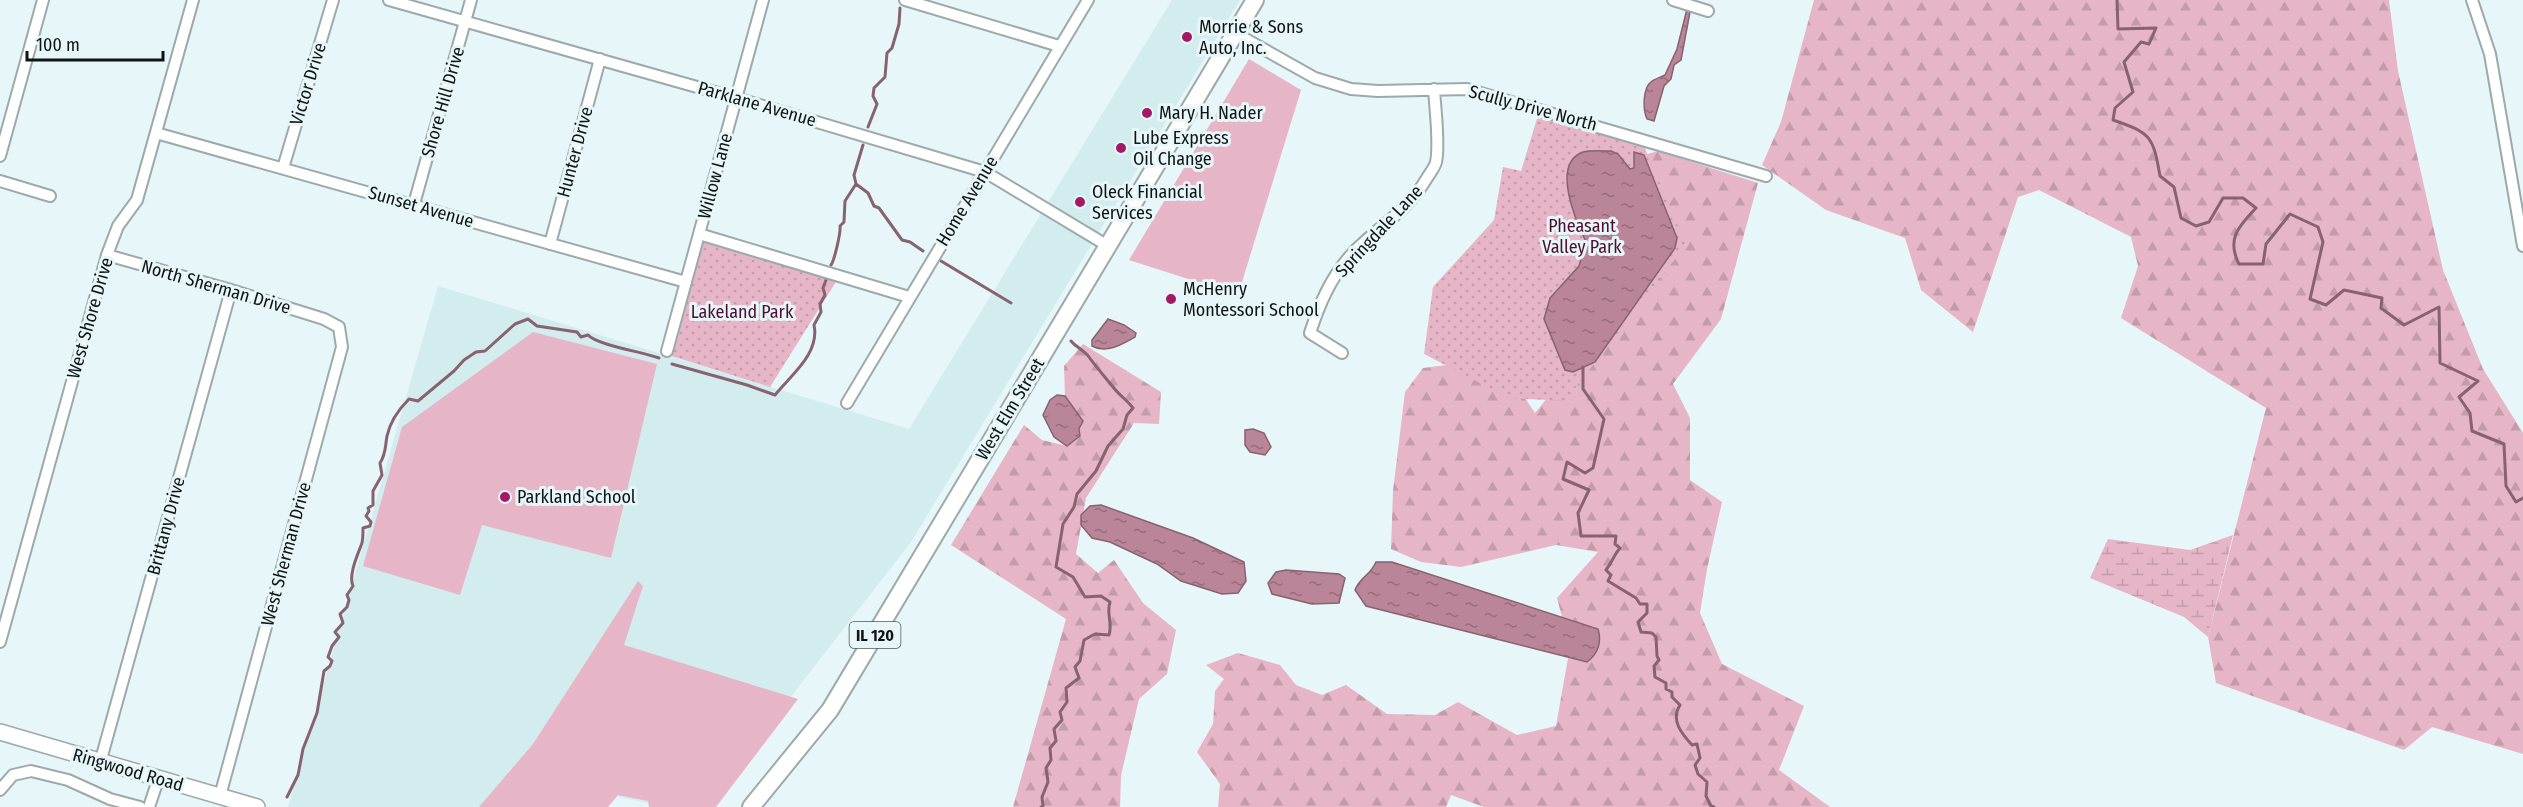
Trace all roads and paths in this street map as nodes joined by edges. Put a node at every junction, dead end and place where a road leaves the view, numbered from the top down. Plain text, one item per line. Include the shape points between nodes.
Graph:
1 (43, 0) edge
2 (193, 0) edge
3 (333, 0) edge
4 (389, 0) edge
5 (471, 0) edge
6 (763, 0) edge
7 (905, 0) edge
8 (1088, 0) edge
9 (1255, 0) edge
10 (1673, 0) edge
11 (2472, 0) edge
12 (1708, 11) dead end
13 (466, 20) junction
14 (1235, 33) junction
15 (1059, 46) junction
16 (600, 59) junction
17 (1434, 88) junction
18 (736, 98) junction
19 (156, 133) junction
20 (0, 156) edge
21 (283, 168) junction
22 (985, 172) junction
23 (1766, 176) dead end
24 (0, 181) edge
25 (50, 196) dead end
26 (414, 204) junction
27 (699, 234) junction
28 (550, 244) junction
29 (1108, 246) junction
30 (2523, 246) edge
31 (107, 255) junction
32 (686, 282) junction
33 (231, 290) junction
34 (909, 297) junction
35 (324, 319) joint
36 (667, 351) dead end
37 (1342, 353) dead end
38 (847, 403) dead end
39 (0, 642) edge
40 (0, 732) edge
41 (100, 763) junction
42 (158, 780) junction
43 (0, 790) edge
44 (219, 796) junction
45 (140, 807) edge
46 (149, 807) edge
47 (257, 807) edge
48 (751, 807) edge

1 - 20 street
2 - 19 street, West Shore Drive
3 - 21 street, Victor Drive
4 - 13 street, Parklane Avenue
5 - 13 street, Shore Hill Drive
6 - 18 street, Willow Lane
7 - 15 street
8 - 15 street, Home Avenue
9 - 14 main road, West Elm Street / IL 120
10 - 12 street
11 - 30 street via 2490,54
13 - 16 street, Parklane Avenue
13 - 26 street, Shore Hill Drive
14 - 17 street, Scully Drive North via 1315,78 1351,89
14 - 29 main road, West Elm Street / IL 120
15 - 22 street, Home Avenue
16 - 18 street, Parklane Avenue
16 - 28 street, Hunter Drive
17 - 23 street, Scully Drive North via 1467,88
17 - 37 street, Springdale Lane via 1436,163 1417,194 1339,269 1315,317 1310,333
18 - 22 street, Parklane Avenue
18 - 27 street, Willow Lane
19 - 21 street, Sunset Avenue
19 - 31 street, West Shore Drive via 137,200 118,226
21 - 26 street, Sunset Avenue
22 - 29 street, Parklane Avenue
22 - 34 street, Home Avenue
24 - 25 street
26 - 28 street, Sunset Avenue
27 - 32 street, Willow Lane
27 - 34 street
28 - 32 street, Sunset Avenue
29 - 48 main road, West Elm Street / IL 120 via 830,710
31 - 33 street, North Sherman Drive
31 - 39 street, West Shore Drive
32 - 36 street, Willow Lane
33 - 35 street, North Sherman Drive
33 - 41 street, Brittany Drive
34 - 38 street, Home Avenue
35 - 44 street, West Sherman Drive via 339,327 342,347
40 - 41 street, Ringwood Road
41 - 42 street, Ringwood Road
42 - 44 street, Ringwood Road
42 - 46 street
43 - 45 street via 13,775 32,771
44 - 47 street, Ringwood Road

